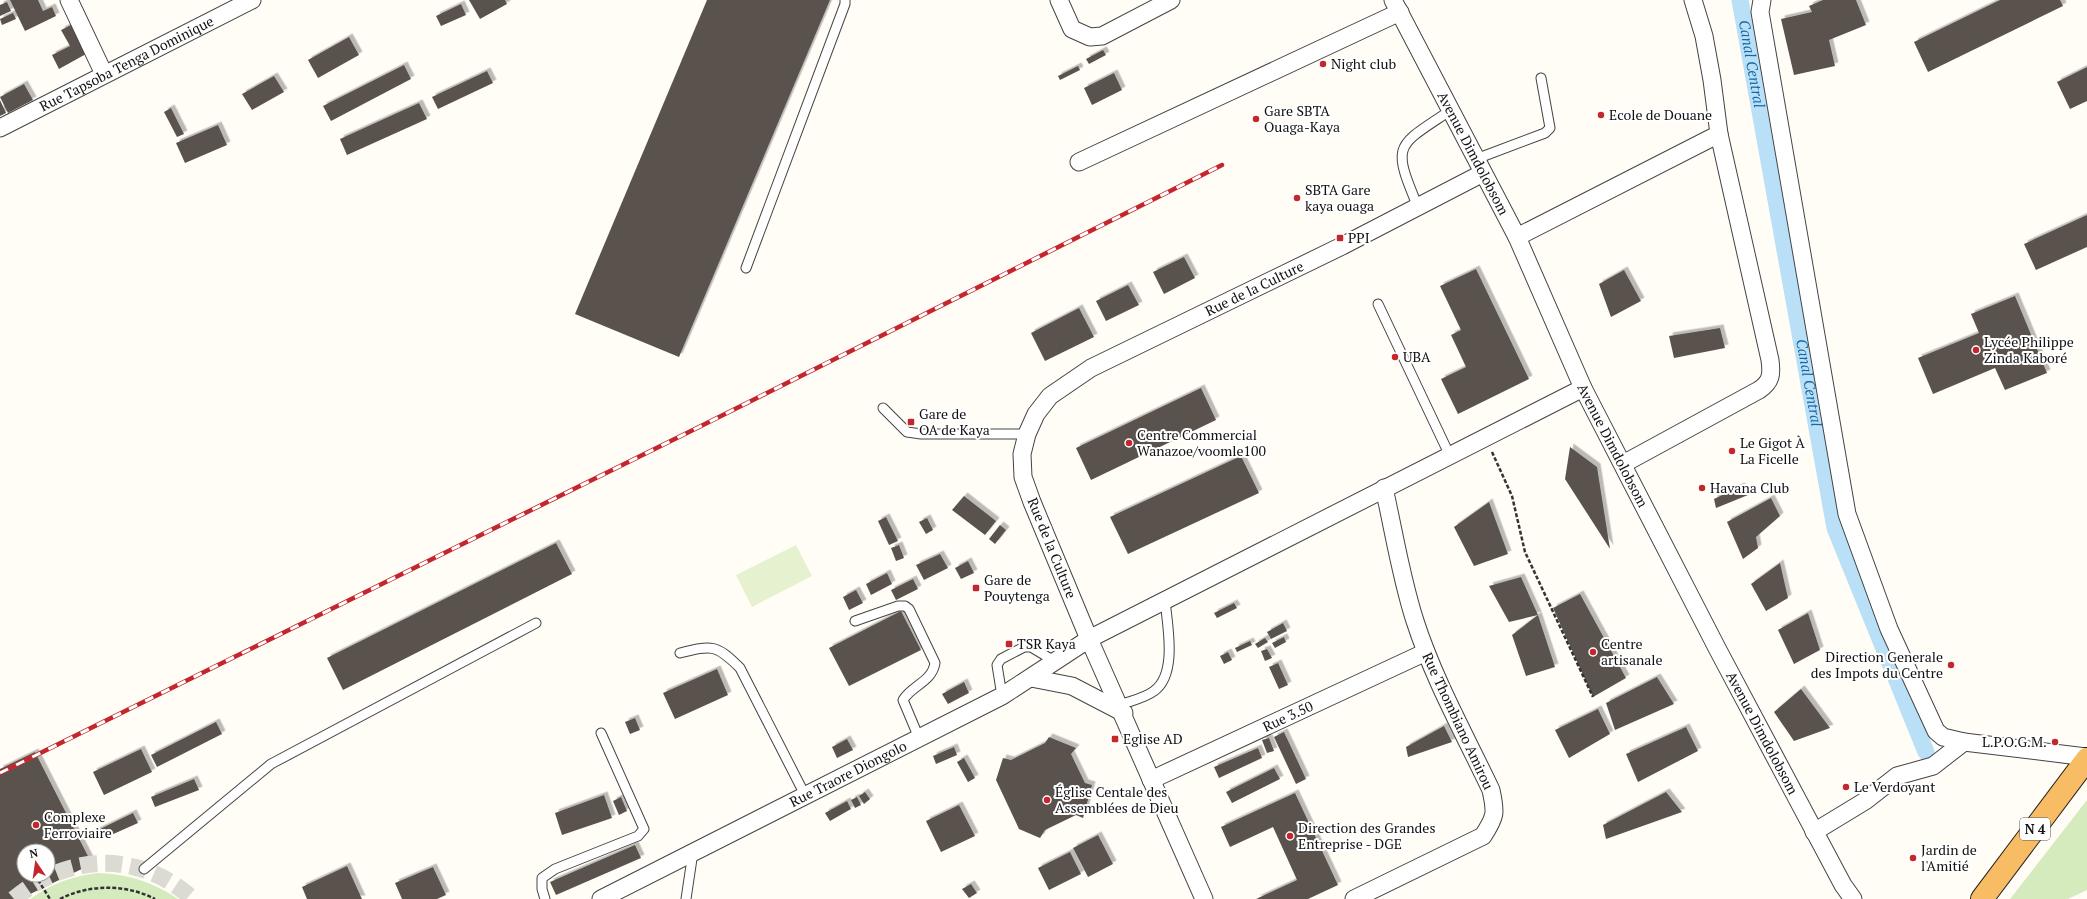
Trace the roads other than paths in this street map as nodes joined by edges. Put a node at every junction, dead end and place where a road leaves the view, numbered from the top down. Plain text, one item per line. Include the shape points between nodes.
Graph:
1 (69, 0) edge
2 (252, 0) edge
3 (845, 0) edge
4 (1059, 0) edge
5 (1171, 0) edge
6 (1693, 0) edge
7 (1762, 0) edge
8 (1396, 6) edge
9 (104, 74) junction
10 (1541, 78) dead end
11 (1450, 110) junction
12 (0, 128) edge
13 (1719, 134) junction
14 (1078, 162) dead end
15 (1480, 166) junction
16 (1418, 207) junction
17 (1517, 237) junction
18 (746, 268) dead end
19 (1378, 304) dead end
20 (1583, 388) junction
21 (883, 408) dead end
22 (1027, 434) junction
23 (1450, 456) junction
24 (1623, 464) junction
25 (1384, 488) junction
26 (1165, 600) junction
27 (855, 621) dead end
28 (536, 623) dead end
29 (1089, 639) junction
30 (1426, 652) junction
31 (680, 653) dead end
32 (1056, 662) junction
33 (1031, 678) junction
34 (1002, 696) junction
35 (1122, 709) junction
36 (601, 733) dead end
37 (919, 738) junction
38 (1964, 742) junction
39 (2087, 758) edge
40 (1151, 780) junction
41 (806, 795) junction
42 (1814, 832) junction
43 (693, 852) junction
44 (144, 869) dead end
45 (1846, 892) edge
46 (545, 899) edge
47 (601, 899) edge
48 (686, 899) edge
49 (1204, 899) edge
50 (1354, 899) edge
51 (1853, 899) edge
52 (1982, 899) edge

1 - 9 street
2 - 9 street, Rue Tapsoba Tenga Dominique
3 - 18 lane via 846,4
4 - 5 street via 1072,29 1090,37 1102,36
6 - 13 street via 1704,36
7 - 38 street via 1760,12 1848,514 1890,629 1936,730 1943,737
8 - 11 street, Avenue Dimdolobsom
8 - 14 street
9 - 12 street, Rue Tapsoba Tenga Dominique
10 - 15 lane via 1550,128 1545,133
11 - 15 street, Avenue Dimdolobsom
11 - 16 lane via 1409,138 1402,149 1403,173
13 - 17 street
13 - 24 street via 1770,360 1771,378 1759,390
15 - 16 street, Rue de la Culture
15 - 17 street, Avenue Dimdolobsom
16 - 22 street, Rue de la Culture via 1091,368 1050,396 1036,414
17 - 20 street, Avenue Dimdolobsom
19 - 23 lane
20 - 23 street
20 - 24 street, Avenue Dimdolobsom
21 - 22 lane via 907,432
22 - 29 street, Rue de la Culture via 1022,454 1023,477
23 - 25 street
24 - 42 street, Avenue Dimdolobsom
25 - 26 street
25 - 30 street, Rue Thombiano Amirou via 1407,596
26 - 29 street
26 - 35 lane via 1170,653 1162,682 1154,691
27 - 37 lane via 898,606 909,609 935,663 934,671 925,681 908,691 903,700
28 - 44 lane via 271,764
29 - 32 street, Rue Traore Diongolo
29 - 35 street, Rue de la Culture
30 - 40 street, Rue 3.50
30 - 50 street, Rue Thombiano Amirou via 1491,790 1495,811 1483,836
31 - 41 lane via 705,646 725,652 740,668
32 - 33 street, Rue Traore Diongolo
32 - 34 lane via 1032,647 1024,647 1001,659 997,665
33 - 34 street, Rue Traore Diongolo
33 - 35 street via 1072,686
34 - 37 street, Rue Traore Diongolo
35 - 40 street, Rue de la Culture
36 - 46 lane via 644,829 638,836 555,869 542,878
37 - 41 street, Rue Traore Diongolo
38 - 39 street
38 - 42 street via 1933,766 1897,776 1865,802
39 - 52 highway, N 4
40 - 49 street, Rue de la Culture
41 - 43 street, Rue Traore Diongolo
42 - 45 street, Avenue Dimdolobsom
43 - 47 street, Rue Traore Diongolo
43 - 48 lane
45 - 51 street, Avenue Dimdolobsom

